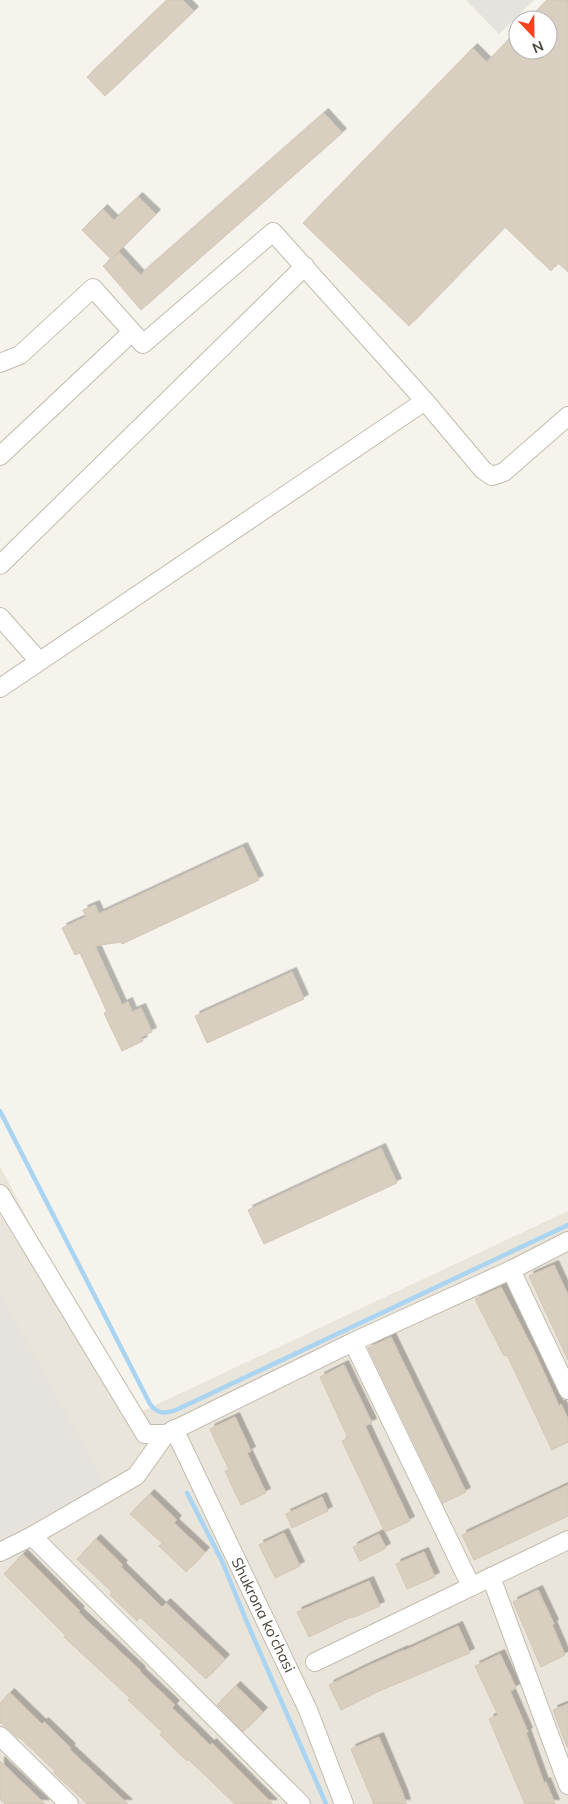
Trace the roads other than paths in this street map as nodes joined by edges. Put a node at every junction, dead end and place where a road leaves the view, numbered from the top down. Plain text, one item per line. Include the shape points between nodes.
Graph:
1 (305, 266) junction
2 (132, 332) junction
3 (0, 363) edge
4 (424, 401) junction
5 (568, 416) edge
6 (0, 456) edge
7 (0, 566) edge
8 (0, 617) edge
9 (40, 661) junction
10 (0, 688) edge
11 (0, 1194) edge
12 (568, 1241) edge
13 (511, 1270) junction
14 (353, 1342) junction
15 (568, 1390) edge
16 (170, 1432) junction
17 (32, 1536) junction
18 (568, 1540) edge
19 (0, 1552) edge
20 (491, 1577) junction
21 (471, 1586) junction
22 (315, 1662) dead end
23 (0, 1736) edge
24 (568, 1785) edge
25 (68, 1804) edge
26 (301, 1804) edge
27 (344, 1804) edge

1 - 2 street via 273,232 143,344
1 - 4 street
1 - 7 street
2 - 3 street via 93,288 20,355
2 - 6 street
4 - 5 street via 483,470 492,476 504,472
4 - 9 street
8 - 9 street
9 - 10 street
11 - 16 street via 145,1434
12 - 13 street
13 - 14 street
13 - 15 street
14 - 16 street
14 - 21 street
16 - 17 street via 136,1476
16 - 27 street, Shukrona ko'chasi via 308,1710
17 - 19 street
17 - 26 street
18 - 20 street
20 - 21 street
20 - 24 street
21 - 22 street
23 - 25 street

